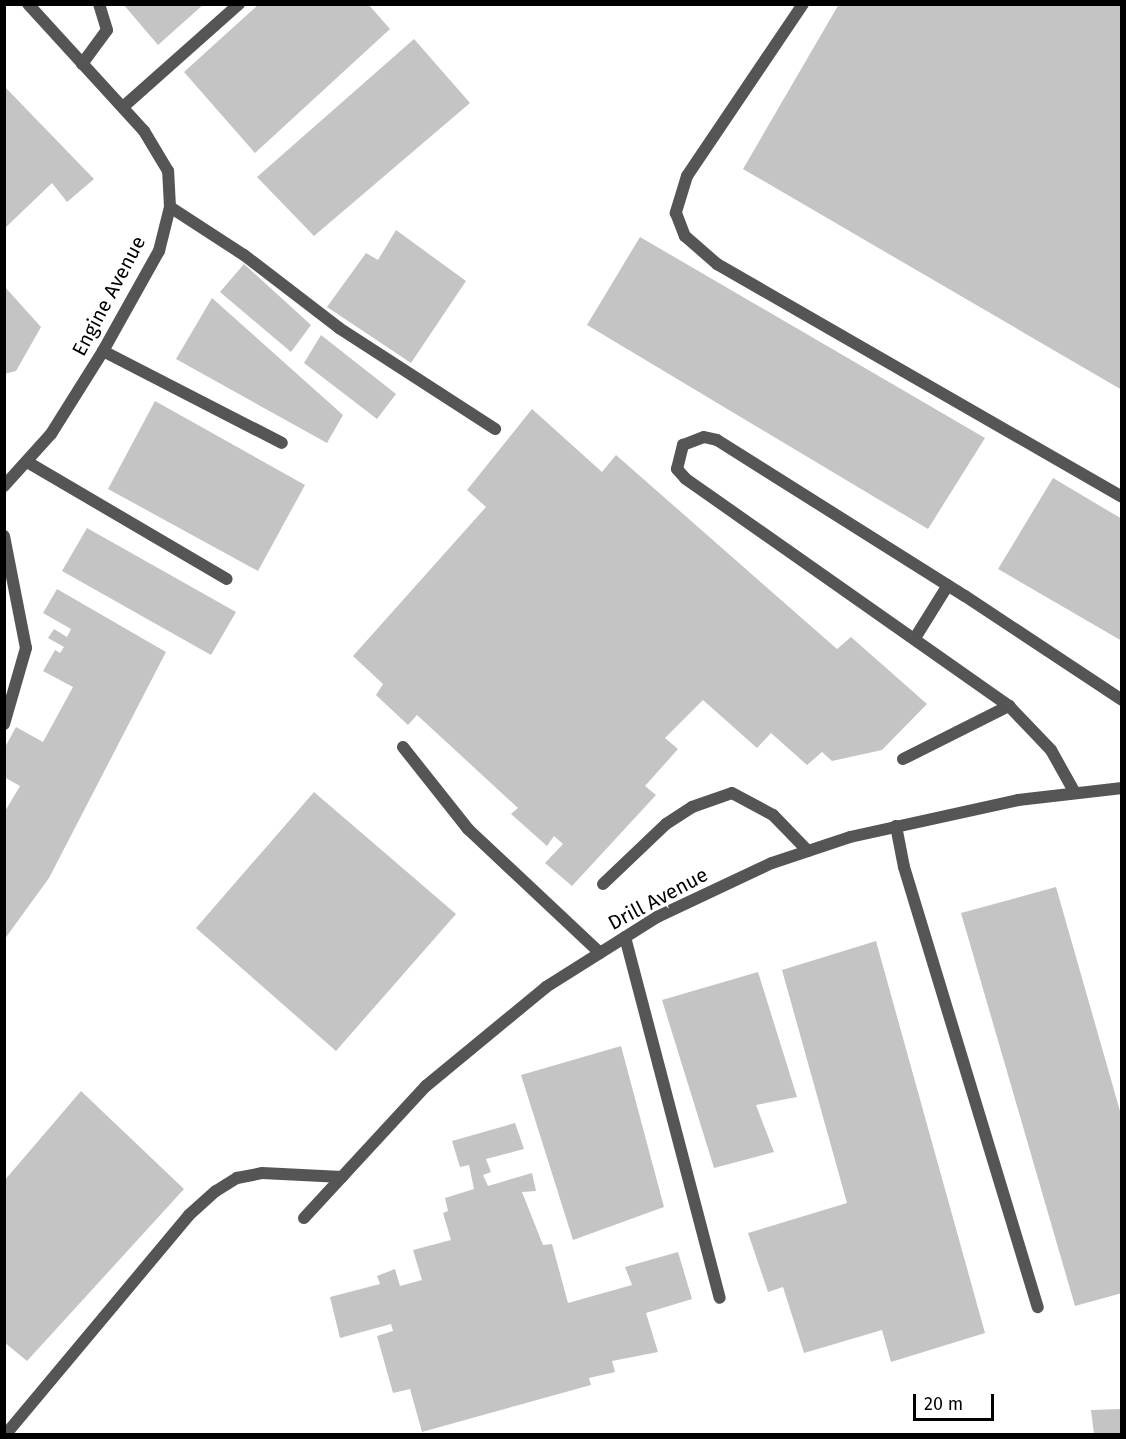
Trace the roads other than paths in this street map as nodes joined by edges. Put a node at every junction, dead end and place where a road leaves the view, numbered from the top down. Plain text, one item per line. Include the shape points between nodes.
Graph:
1 (28, 4) edge
2 (99, 4) edge
3 (239, 4) edge
4 (803, 4) edge
5 (82, 64) junction
6 (123, 107) junction
7 (170, 207) junction
8 (103, 351) junction
9 (495, 429) dead end
10 (282, 443) dead end
11 (29, 463) junction
12 (7, 481) edge
13 (1122, 497) edge
14 (4, 536) edge
15 (227, 579) dead end
16 (948, 585) junction
17 (915, 638) junction
18 (1122, 700) edge
19 (1009, 706) junction
20 (4, 724) edge
21 (403, 747) dead end
22 (903, 759) dead end
23 (1122, 788) edge
24 (1075, 793) junction
25 (897, 826) junction
26 (808, 851) junction
27 (603, 884) dead end
28 (625, 937) junction
29 (600, 953) junction
30 (342, 1177) junction
31 (304, 1218) dead end
32 (720, 1298) dead end
33 (1038, 1307) dead end
34 (6, 1434) edge

1 - 5 street, Engine Avenue
2 - 5 street via 107,30
3 - 6 street
4 - 13 street via 687,176 676,213 685,236 717,264
5 - 6 street, Engine Avenue
6 - 7 street, Engine Avenue via 144,131 168,171
7 - 8 street, Engine Avenue via 159,251
7 - 9 street via 244,255 339,328
8 - 10 street
8 - 11 street, Engine Avenue
11 - 12 street, Engine Avenue
11 - 15 street
14 - 20 street via 26,648
16 - 17 street
16 - 17 street via 717,440 704,438 683,446 677,469 685,478
16 - 18 street
17 - 19 street
19 - 22 street
19 - 24 street via 1051,750
21 - 29 street via 468,829
23 - 24 street, Drill Avenue
24 - 25 street, Drill Avenue via 1018,800
25 - 26 street, Drill Avenue
25 - 33 street via 904,867
26 - 27 street via 773,815 732,793 693,807 666,824
26 - 28 street, Drill Avenue via 772,863 657,917
28 - 29 street, Drill Avenue
28 - 32 street
29 - 30 street, Drill Avenue via 546,987 426,1086
30 - 31 street, Drill Avenue
30 - 34 street via 262,1173 237,1178 216,1191 189,1215

